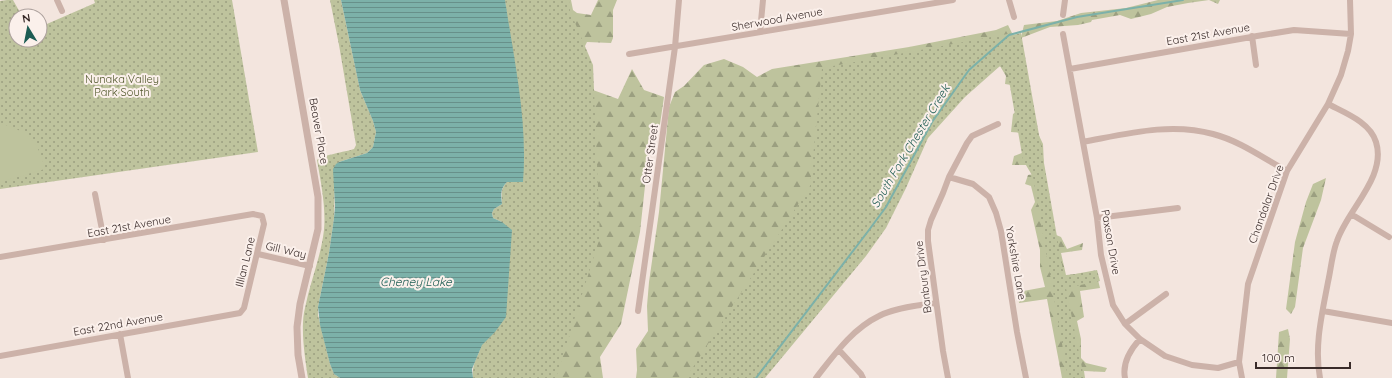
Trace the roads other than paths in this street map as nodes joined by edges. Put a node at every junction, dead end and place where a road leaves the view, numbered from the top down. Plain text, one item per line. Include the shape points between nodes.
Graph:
1 (57, 0) edge
2 (284, 0) edge
3 (679, 0) edge
4 (763, 0) edge
5 (953, 0) edge
6 (1009, 0) edge
7 (1065, 0) edge
8 (1350, 0) edge
9 (918, 3) edge
10 (62, 11) dead end
11 (1064, 15) dead end
12 (1014, 18) dead end
13 (760, 32) junction
14 (1063, 34) dead end
15 (1351, 34) junction
16 (1252, 36) junction
17 (675, 47) junction
18 (629, 54) dead end
19 (1256, 65) dead end
20 (1070, 69) junction
21 (1328, 104) junction
22 (998, 124) dead end
23 (1083, 142) junction
24 (1286, 171) junction
25 (949, 177) junction
26 (95, 194) dead end
27 (1178, 208) dead end
28 (1351, 214) junction
29 (262, 216) joint
30 (1097, 218) junction
31 (1389, 237) dead end
32 (104, 240) junction
33 (258, 254) junction
34 (0, 257) edge
35 (310, 266) junction
36 (1166, 294) dead end
37 (936, 303) junction
38 (638, 311) dead end
39 (1323, 311) junction
40 (240, 313) joint
41 (1392, 323) edge
42 (1125, 324) junction
43 (120, 334) junction
44 (1140, 339) junction
45 (839, 350) junction
46 (0, 356) edge
47 (1239, 362) junction
48 (128, 378) edge
49 (302, 378) edge
50 (816, 378) edge
51 (863, 378) edge
52 (948, 378) edge
53 (1026, 378) edge
54 (1125, 378) edge
55 (1242, 378) edge
56 (1320, 378) edge

1 - 10 street
2 - 35 street, Beaver Place via 318,197 318,229
3 - 17 street, Otter Street
4 - 13 street
5 - 9 street, Sherwood Avenue
6 - 12 street
7 - 11 street
8 - 15 street, Chandalar Drive
9 - 13 street, Sherwood Avenue
13 - 17 street, Sherwood Avenue
14 - 20 street, Paxson Drive
15 - 16 street, East 21st Avenue via 1294,30
15 - 21 street, Chandalar Drive via 1345,64
16 - 19 street
16 - 20 street, East 21st Avenue
17 - 18 street, Sherwood Avenue
17 - 38 street, Otter Street
20 - 23 street, Paxson Drive
21 - 24 street, Chandalar Drive
21 - 28 street via 1366,126 1372,134 1379,154 1377,167
22 - 25 street, Banbury Drive via 972,136
23 - 24 street via 1149,130 1192,130 1234,142
23 - 30 street, Paxson Drive
24 - 47 street, Chandalar Drive via 1248,284
25 - 37 street, Banbury Drive via 928,230
25 - 53 street, Yorkshire Lane via 973,184 990,197 1001,231
26 - 32 street
27 - 30 street
28 - 31 street
28 - 39 street via 1337,240
29 - 32 street, East 21st Avenue via 253,214
29 - 33 street, Illian Lane via 264,224
30 - 42 street, Paxson Drive via 1101,255 1114,305
32 - 34 street, East 21st Avenue
33 - 35 street, Gill Way
33 - 40 street, Illian Lane via 244,308
35 - 49 street, Beaver Place via 297,327
36 - 42 street
37 - 45 street via 880,315 861,328
37 - 52 street, Banbury Drive
39 - 41 street
39 - 56 street via 1317,347
40 - 43 street, East 22nd Avenue
42 - 44 street, Paxson Drive
43 - 46 street, East 22nd Avenue
43 - 48 street
44 - 47 street, Paxson Drive via 1165,356 1192,366 1218,368
44 - 54 street via 1130,350 1124,370
45 - 50 street
45 - 51 street
47 - 55 street, Chandalar Drive

